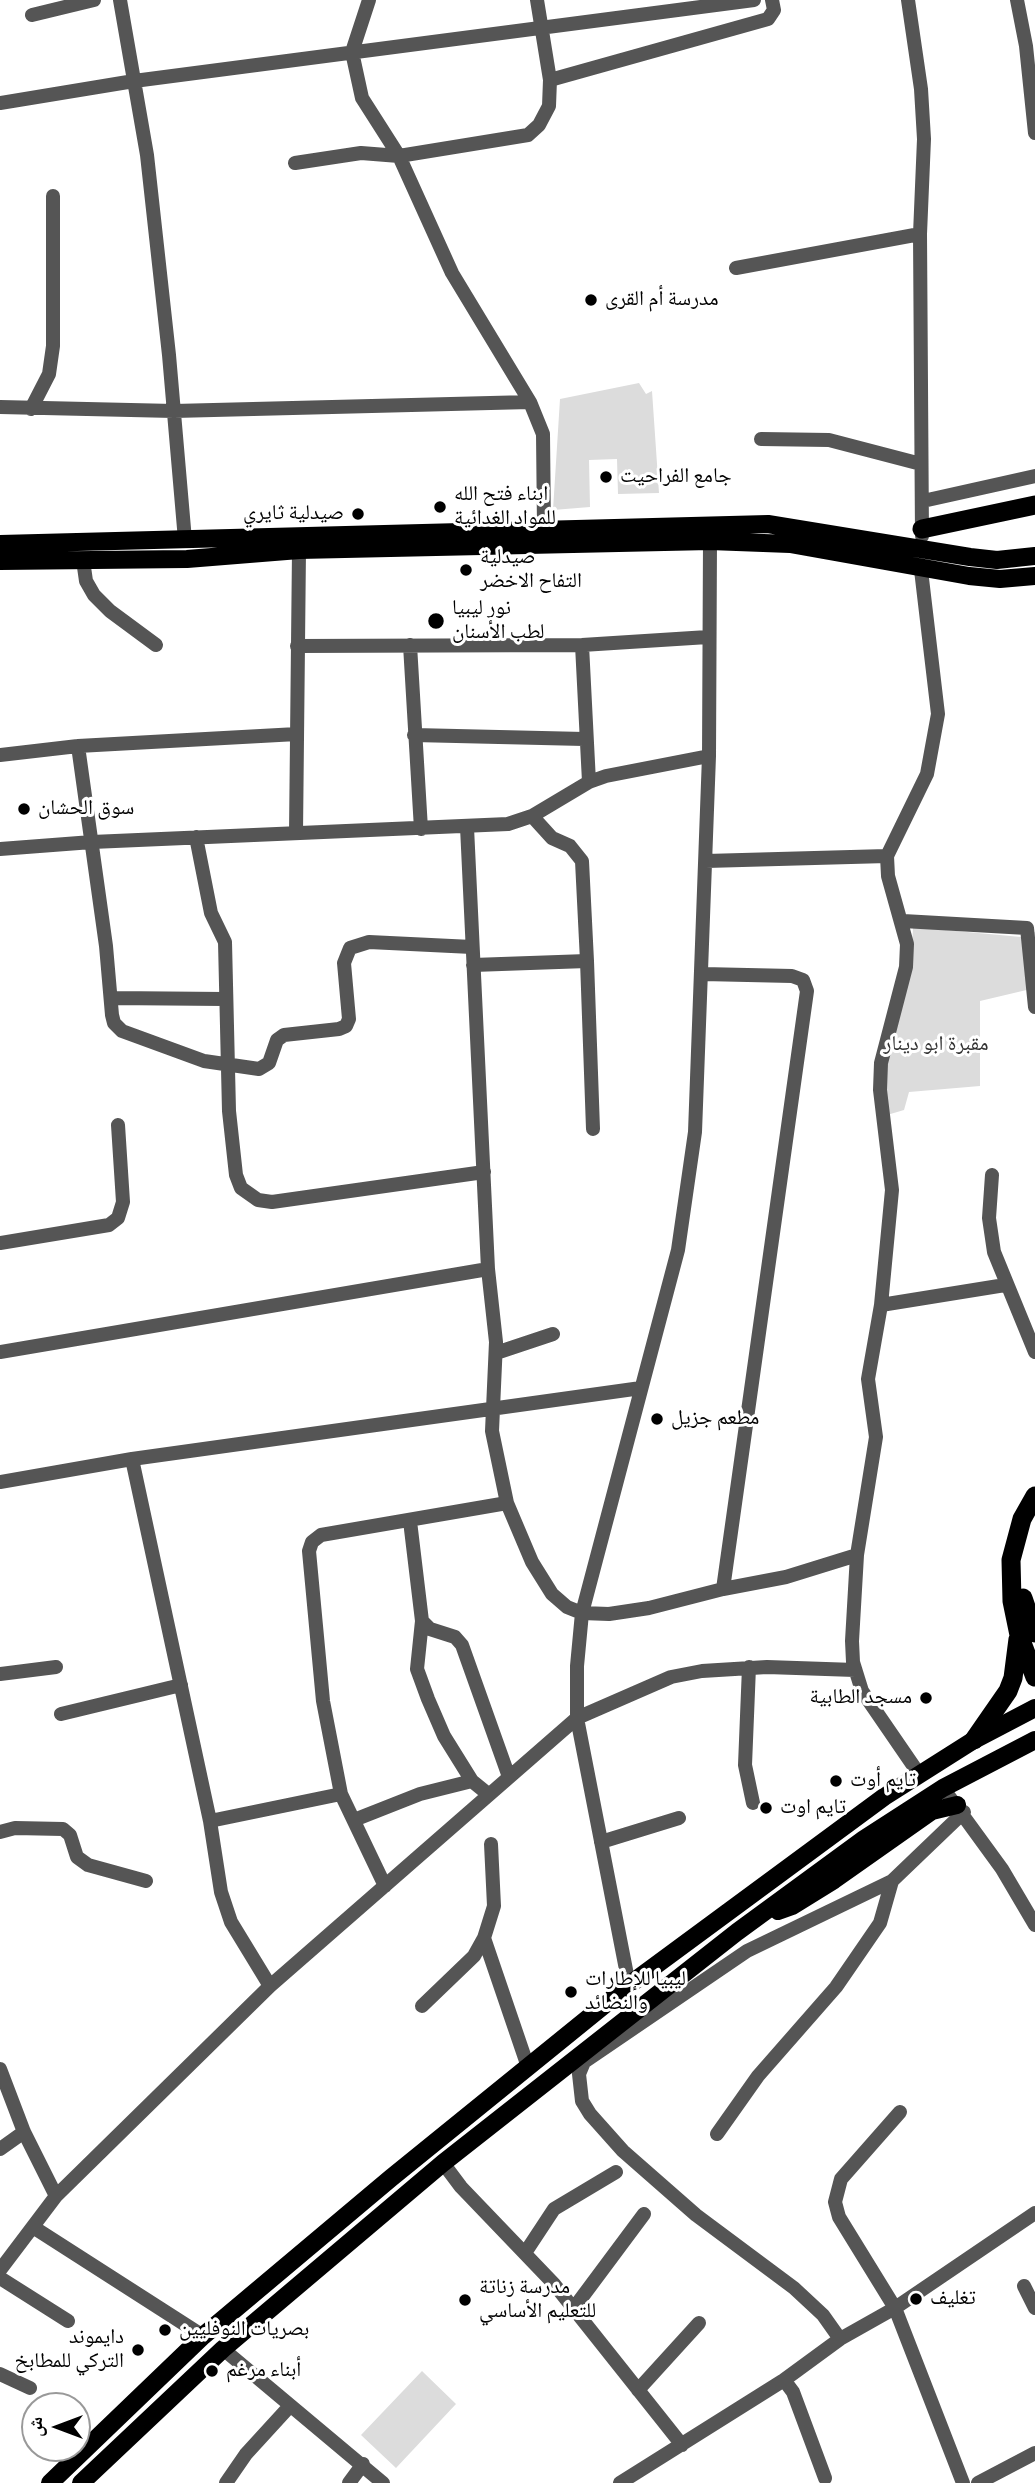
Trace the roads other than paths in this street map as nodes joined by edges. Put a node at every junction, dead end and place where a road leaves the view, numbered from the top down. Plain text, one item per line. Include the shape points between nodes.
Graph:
1 (94, 0) edge
2 (120, 0) edge
3 (369, 0) edge
4 (537, 0) edge
5 (754, 0) edge
6 (772, 0) edge
7 (908, 0) edge
8 (1017, 0) edge
9 (650, 6) edge
10 (32, 15) dead end
11 (543, 29) junction
12 (352, 52) junction
13 (550, 80) junction
14 (134, 81) junction
15 (0, 103) edge
16 (1035, 133) edge
17 (399, 156) junction
18 (295, 163) dead end
19 (53, 195) dead end
20 (920, 234) junction
21 (736, 268) dead end
22 (530, 402) junction
23 (0, 407) edge
24 (31, 409) junction
25 (174, 411) junction
26 (761, 439) dead end
27 (921, 464) junction
28 (1035, 477) edge
29 (923, 501) junction
30 (1035, 505) edge
31 (544, 528) junction
32 (922, 529) junction
33 (185, 540) junction
34 (710, 541) junction
35 (423, 542) junction
36 (1, 545) edge
37 (299, 550) junction
38 (922, 551) junction
39 (1035, 556) edge
40 (83, 560) junction
41 (922, 570) junction
42 (1035, 576) edge
43 (708, 637) junction
44 (156, 645) dead end
45 (410, 645) junction
46 (582, 645) junction
47 (297, 646) junction
48 (297, 734) junction
49 (414, 735) junction
50 (584, 739) junction
51 (78, 746) junction
52 (0, 755) edge
53 (709, 756) junction
54 (589, 782) junction
55 (532, 816) junction
56 (467, 827) junction
57 (421, 829) junction
58 (296, 833) junction
59 (196, 837) junction
60 (92, 842) junction
61 (0, 849) edge
62 (887, 856) junction
63 (706, 860) junction
64 (902, 921) junction
65 (1031, 926) edge
66 (472, 947) junction
67 (587, 961) junction
68 (473, 965) junction
69 (703, 974) junction
70 (111, 998) junction
71 (224, 999) junction
72 (1035, 1007) edge
73 (226, 1066) junction
74 (118, 1125) dead end
75 (593, 1129) dead end
76 (484, 1172) junction
77 (992, 1175) dead end
78 (0, 1243) edge
79 (488, 1269) junction
80 (1005, 1285) junction
81 (881, 1305) junction
82 (553, 1334) dead end
83 (0, 1352) edge
84 (1035, 1352) edge
85 (496, 1353) junction
86 (641, 1388) junction
87 (491, 1407) junction
88 (132, 1459) junction
89 (0, 1482) edge
90 (1035, 1496) edge
91 (507, 1503) junction
92 (1035, 1517) edge
93 (410, 1521) junction
94 (858, 1555) junction
95 (723, 1590) junction
96 (582, 1613) junction
97 (422, 1621) junction
98 (1027, 1634) edge
99 (56, 1667) dead end
100 (749, 1667) junction
101 (855, 1670) junction
102 (0, 1674) edge
103 (1035, 1677) edge
104 (181, 1685) junction
105 (1035, 1708) edge
106 (61, 1714) dead end
107 (577, 1717) junction
108 (974, 1740) junction
109 (1035, 1740) edge
110 (919, 1774) junction
111 (509, 1777) junction
112 (472, 1781) junction
113 (943, 1788) junction
114 (341, 1794) junction
115 (488, 1794) junction
116 (753, 1803) dead end
117 (961, 1808) junction
118 (679, 1818) dead end
119 (354, 1820) junction
120 (210, 1821) junction
121 (0, 1832) edge
122 (601, 1842) junction
123 (491, 1844) dead end
124 (146, 1881) dead end
125 (892, 1881) junction
126 (385, 1886) junction
127 (758, 1917) junction
128 (1035, 1925) edge
129 (484, 1938) junction
130 (629, 1985) junction
131 (270, 1986) junction
132 (422, 2006) dead end
133 (528, 2067) junction
134 (0, 2069) edge
135 (900, 2112) dead end
136 (468, 2115) junction
137 (24, 2132) junction
138 (481, 2133) junction
139 (717, 2134) dead end
140 (0, 2149) edge
141 (443, 2163) junction
142 (616, 2172) dead end
143 (56, 2196) junction
144 (1035, 2213) edge
145 (644, 2214) dead end
146 (33, 2227) junction
147 (525, 2253) junction
148 (0, 2270) edge
149 (0, 2278) edge
150 (1024, 2286) dead end
151 (573, 2308) junction
152 (895, 2308) junction
153 (1035, 2308) edge
154 (68, 2321) dead end
155 (699, 2323) dead end
156 (203, 2336) junction
157 (841, 2339) junction
158 (223, 2349) junction
159 (0, 2374) edge
160 (784, 2380) junction
161 (30, 2388) dead end
162 (638, 2390) junction
163 (289, 2407) junction
164 (682, 2445) junction
165 (1035, 2453) edge
166 (363, 2464) junction
167 (825, 2478) dead end
168 (50, 2483) edge
169 (81, 2483) edge
170 (226, 2483) edge
171 (349, 2483) edge
172 (383, 2483) edge
173 (620, 2483) edge
174 (963, 2483) edge
175 (978, 2483) edge

1 - 10 street
2 - 14 street
3 - 12 street
4 - 11 street
5 - 9 street
6 - 13 street via 774,10 768,19
7 - 20 street via 922,89
8 - 16 street
9 - 11 street
11 - 12 street
11 - 13 street
12 - 14 street
12 - 17 street via 362,99
13 - 17 street via 549,106 528,135
14 - 15 street
14 - 25 street via 147,155
17 - 18 street via 361,153
17 - 22 street via 452,273
19 - 24 street via 53,346 48,374
20 - 21 street
20 - 27 street
22 - 25 street
22 - 31 street via 543,434
23 - 24 street
24 - 25 street
25 - 33 street
26 - 27 street via 829,440
27 - 29 street
28 - 29 street
29 - 32 street
30 - 32 highway
31 - 35 main road
31 - 38 main road via 768,524
32 - 38 street
33 - 35 main road
33 - 36 main road
34 - 35 main road
34 - 41 main road via 790,544
34 - 43 street
35 - 37 main road
36 - 40 main road
37 - 40 main road via 187,559
37 - 47 street
38 - 39 main road via 997,559
40 - 44 street via 94,595
41 - 42 main road via 1000,579
41 - 62 street via 938,714 936,741 927,774
43 - 46 street
43 - 53 street
45 - 46 street
45 - 47 street
45 - 49 street
46 - 50 street
47 - 48 street
48 - 51 street
48 - 58 street
49 - 50 street
49 - 57 street
50 - 54 street
51 - 52 street
51 - 60 street
53 - 54 street
53 - 63 street
54 - 55 street
55 - 56 street via 508,824
55 - 67 street via 582,860
56 - 57 street
56 - 66 street
57 - 58 street
58 - 59 street
59 - 60 street
59 - 71 street via 211,912 225,942
60 - 61 street
60 - 70 street
62 - 63 street
62 - 64 street via 888,876
63 - 69 street
64 - 65 street
64 - 81 street via 906,967 881,1063 892,1190
65 - 72 street
66 - 68 street
66 - 73 street via 358,944 350,948 344,963 346,1026 281,1036 269,1063 259,1069
67 - 68 street
67 - 75 street
68 - 76 street
69 - 86 street via 693,1145 678,1250
69 - 95 street via 792,976 803,981 807,991
70 - 71 street
70 - 73 street via 113,1019 122,1031
71 - 73 street
73 - 76 street via 236,1175 241,1188 258,1200 272,1202
74 - 78 street via 123,1202 118,1219 109,1225
76 - 79 street
77 - 80 street via 989,1218
79 - 83 street
79 - 85 street
80 - 81 street
80 - 84 street
81 - 94 street via 868,1379 876,1437
82 - 85 street
85 - 87 street
86 - 87 street
86 - 96 street
87 - 88 street
87 - 91 street
88 - 89 street
88 - 104 street
90 - 98 highway via 1022,1518 1011,1560 1012,1601
91 - 93 street
91 - 96 street via 532,1562 552,1594 567,1608
92 - 98 highway via 1022,1560
93 - 97 street
93 - 114 street via 321,1535 309,1551 323,1701
94 - 95 street
94 - 101 street via 852,1642
95 - 96 street via 649,1608
96 - 107 street
97 - 111 street via 462,1645
97 - 112 street via 417,1669 444,1736
98 - 103 highway
98 - 108 highway via 1008,1691
99 - 102 street
100 - 101 street
100 - 107 street via 671,1677
100 - 116 street via 745,1765
101 - 110 street via 867,1700
104 - 106 street
104 - 120 street
105 - 108 main road
107 - 111 street
107 - 122 street
108 - 110 main road
109 - 113 main road
110 - 130 main road
111 - 115 street
112 - 115 street
112 - 119 street via 420,1794
113 - 117 street
113 - 127 main road
114 - 119 street
114 - 120 street
115 - 126 street
117 - 125 street
117 - 127 main road via 932,1811 792,1906
117 - 128 street
118 - 122 street
119 - 126 street
120 - 131 street via 231,1922
121 - 124 street via 63,1829 70,1835 77,1857 88,1865
122 - 130 street
123 - 129 street via 494,1906
125 - 139 street via 880,1923 836,1987 758,2076
125 - 157 street via 747,1951 584,2062 578,2080 579,2094 590,2114 623,2151 696,2215 794,2288
126 - 131 street
127 - 138 main road
129 - 132 street via 474,1956
129 - 133 street
130 - 133 main road
131 - 143 street
133 - 136 main road
134 - 137 street
135 - 152 street via 841,2179 835,2202 839,2217
136 - 138 main road
136 - 156 main road
137 - 140 street
137 - 143 street
138 - 141 main road
141 - 147 street
141 - 158 main road
142 - 147 street via 554,2209
143 - 146 street
144 - 152 street
145 - 151 street
146 - 148 street
146 - 156 street
147 - 151 street
149 - 154 street
150 - 153 street
151 - 162 street
152 - 157 street
152 - 174 street
155 - 162 street
156 - 168 main road
157 - 160 street
158 - 163 street
158 - 169 main road
159 - 161 street
160 - 164 street
160 - 167 street via 793,2392
162 - 164 street
163 - 166 street
163 - 170 street
164 - 173 street
165 - 175 street
166 - 171 street
166 - 172 street

